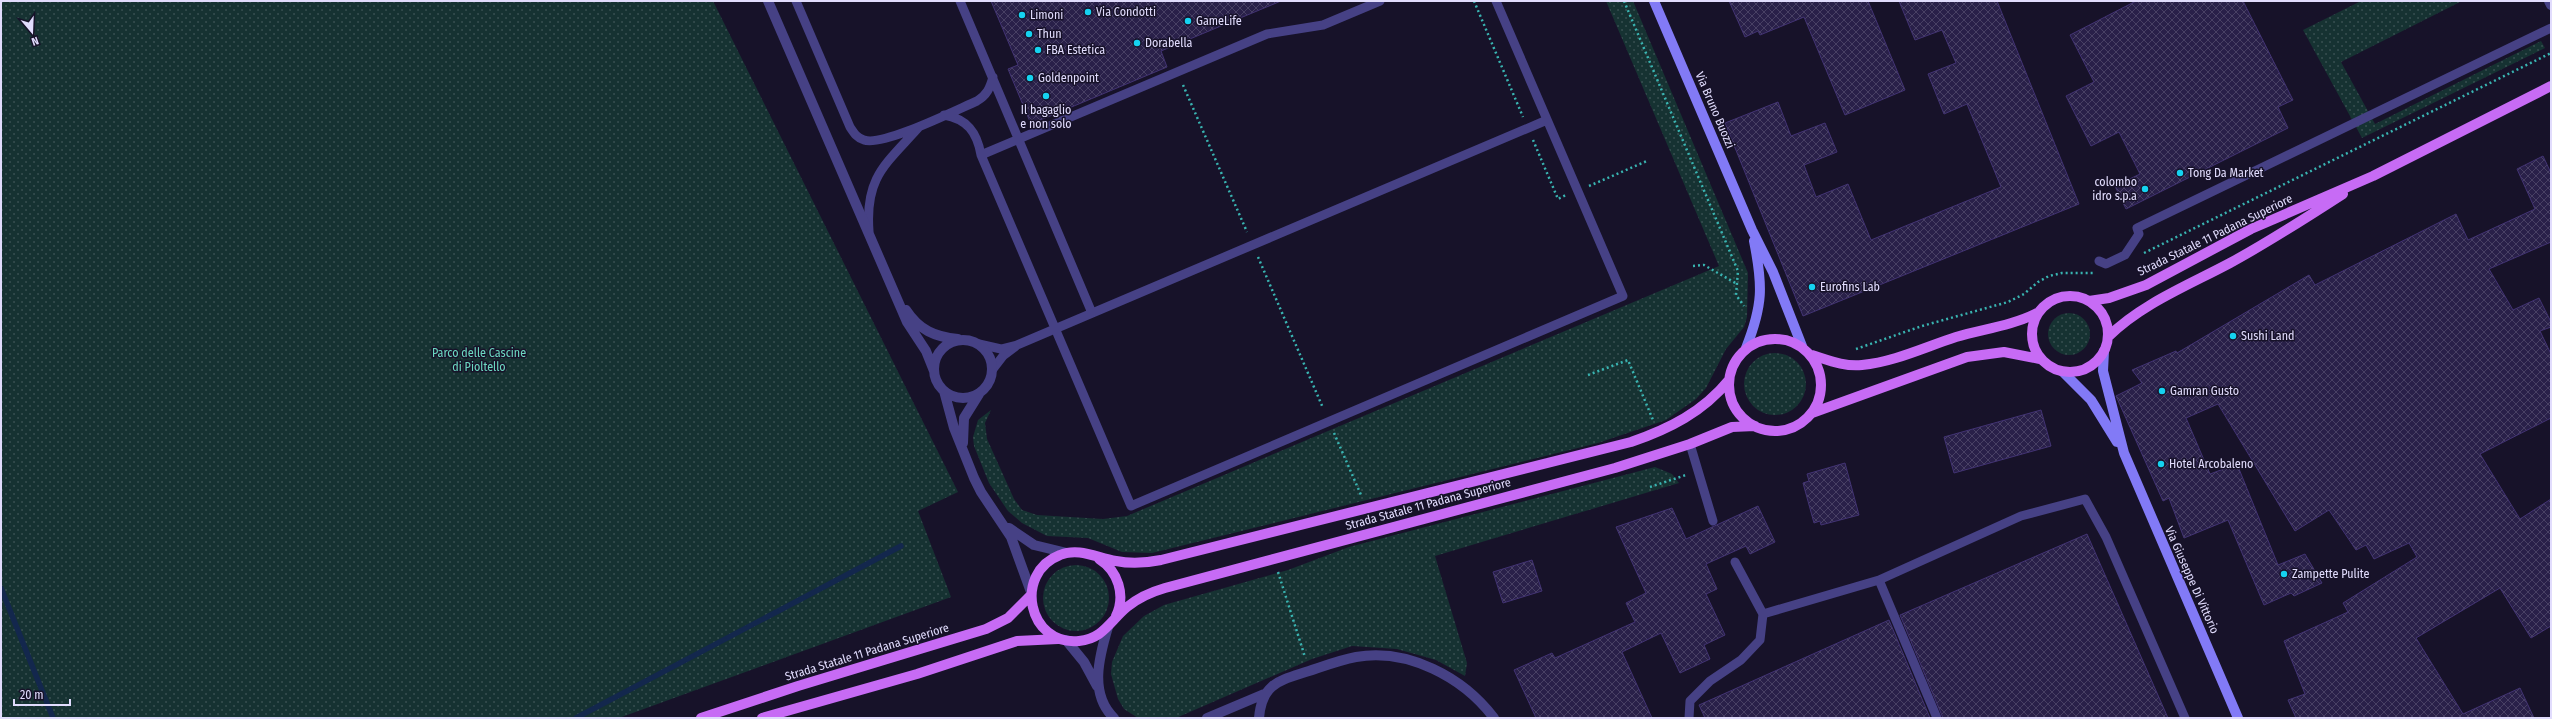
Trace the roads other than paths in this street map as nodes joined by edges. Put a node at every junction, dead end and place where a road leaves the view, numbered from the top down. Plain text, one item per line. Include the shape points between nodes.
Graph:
1 (768, 1) edge
2 (796, 1) edge
3 (960, 1) edge
4 (1380, 1) edge
5 (1496, 1) edge
6 (1654, 1) edge
7 (2549, 1) edge
8 (2551, 5) edge
9 (2551, 28) edge
10 (993, 77) junction
11 (2551, 86) edge
12 (944, 115) junction
13 (1547, 120) junction
14 (921, 125) junction
15 (1017, 139) junction
16 (982, 155) junction
17 (2373, 176) junction
18 (1752, 230) junction
19 (870, 235) junction
20 (2099, 261) dead end
21 (896, 296) junction
22 (2089, 301) junction
23 (1092, 313) junction
24 (2037, 313) junction
25 (1056, 329) junction
26 (2108, 338) junction
27 (959, 340) junction
28 (979, 344) junction
29 (1018, 345) junction
30 (1802, 346) junction
31 (1746, 348) junction
32 (2104, 351) junction
33 (1812, 355) junction
34 (2040, 359) junction
35 (993, 369) junction
36 (934, 371) junction
37 (2063, 372) junction
38 (1729, 380) junction
39 (944, 391) junction
40 (979, 394) junction
41 (1812, 413) junction
42 (1755, 426) junction
43 (1690, 444) junction
44 (2124, 453) junction
45 (967, 463) junction
46 (999, 518) junction
47 (1713, 521) dead end
48 (1067, 553) junction
49 (1096, 556) junction
50 (1735, 562) dead end
51 (1879, 580) junction
52 (1031, 593) junction
53 (1763, 614) junction
54 (1111, 624) junction
55 (1065, 640) junction
56 (1099, 689) junction
57 (1264, 694) junction
58 (701, 718) edge
59 (762, 718) edge
60 (1114, 718) edge
61 (1207, 718) edge
62 (1259, 718) edge
63 (1494, 718) edge
64 (1689, 718) edge
65 (1937, 718) edge
66 (2185, 718) edge
67 (2238, 718) edge

1 - 19 street
2 - 14 lane via 850,127 856,135 875,142
3 - 10 lane
4 - 15 lane via 1323,25 1267,34
5 - 13 lane
6 - 18 main road, Via Bruno Buozzi
7 - 8 street
9 - 20 lane via 2137,228 2139,234 2124,255 2106,264
10 - 12 lane via 985,96
10 - 15 lane
11 - 17 main road, Strada Statale 11 Padana Superiore
12 - 14 lane
12 - 16 lane via 967,124 976,135
13 - 23 lane
13 - 25 lane via 1623,296 1131,506
14 - 19 lane via 881,170 874,182 869,196
15 - 16 lane
15 - 23 lane
16 - 25 lane
17 - 22 main road, Strada Statale 11 Padana Superiore via 2251,229 2146,285 2109,298
17 - 26 main road, Strada Statale 11 Padana Superiore via 2261,246 2152,305 2118,327
18 - 30 main road, Via Bruno Buozzi via 1773,272
18 - 31 main road, Via Bruno Buozzi via 1760,274 1760,297 1758,316
19 - 21 street
21 - 27 street via 912,319 922,328 942,338
21 - 36 street
22 - 24 main road, Strada Statale 11 Padana Superiore via 2077,296 2064,296 2046,304
22 - 26 main road, Strada Statale 11 Padana Superiore via 2104,317
23 - 25 lane
24 - 33 main road, Strada Statale 11 Padana Superiore via 2002,327 1958,337 1880,362 1845,364
24 - 34 main road via 2031,332 2035,351
25 - 29 lane
26 - 32 main road, Strada Statale 11 Padana Superiore
27 - 28 street
27 - 36 street via 940,350 934,362
28 - 29 lane via 1001,349
28 - 35 street via 991,359
29 - 35 lane via 1003,356
30 - 31 main road, Strada Statale 11 Padana Superiore via 1774,338 1759,341
30 - 33 main road, Strada Statale 11 Padana Superiore
31 - 38 main road, Strada Statale 11 Padana Superiore via 1733,366
32 - 37 main road, Strada Statale 11 Padana Superiore via 2089,367 2074,372
32 - 44 main road, Via Giuseppe Di Vittorio via 2103,371
33 - 41 main road, Strada Statale 11 Padana Superiore via 1820,371 1822,388
34 - 37 main road, Strada Statale 11 Padana Superiore
34 - 41 main road, Strada Statale 11 Padana Superiore via 2004,352 1967,357
35 - 40 street via 991,379
36 - 39 street via 938,385
37 - 44 main road, Via Giuseppe Di Vittorio via 2091,400
38 - 42 main road, Strada Statale 11 Padana Superiore via 1729,392 1735,407 1745,420
38 - 49 main road, Strada Statale 11 Padana Superiore via 1708,404 1658,433 1631,442 1158,561 1131,563
39 - 40 street via 961,398
39 - 45 street
40 - 45 street via 967,410 962,427
41 - 42 main road, Strada Statale 11 Padana Superiore via 1796,426 1782,431 1768,431
42 - 43 main road, Strada Statale 11 Padana Superiore via 1732,427
43 - 47 lane
43 - 54 main road, Strada Statale 11 Padana Superiore via 1615,468 1149,594 1129,605
44 - 67 main road, Via Giuseppe Di Vittorio
45 - 46 street via 981,492
46 - 48 street via 1027,542
46 - 52 street via 1017,549
48 - 49 main road, Strada Statale 11 Padana Superiore via 1081,552
48 - 52 main road, Strada Statale 11 Padana Superiore via 1053,558 1041,568 1034,580
49 - 54 main road via 1108,565 1119,584 1120,599
50 - 53 lane
51 - 53 lane
51 - 65 lane
51 - 66 lane via 2021,516 2085,499 2106,537
52 - 55 main road via 1032,609 1039,623 1049,633
52 - 58 main road, Strada Statale 11 Padana Superiore via 1008,618 986,629
53 - 64 lane via 1760,640 1741,660 1690,700
54 - 55 main road, Strada Statale 11 Padana Superiore via 1092,639
54 - 56 street via 1098,665
55 - 56 street via 1087,667
55 - 59 main road, Strada Statale 11 Padana Superiore via 1017,641 918,674
56 - 60 street
57 - 61 street
57 - 62 street
57 - 63 street via 1277,682 1346,659 1364,656 1390,657 1413,661 1434,669 1474,696

